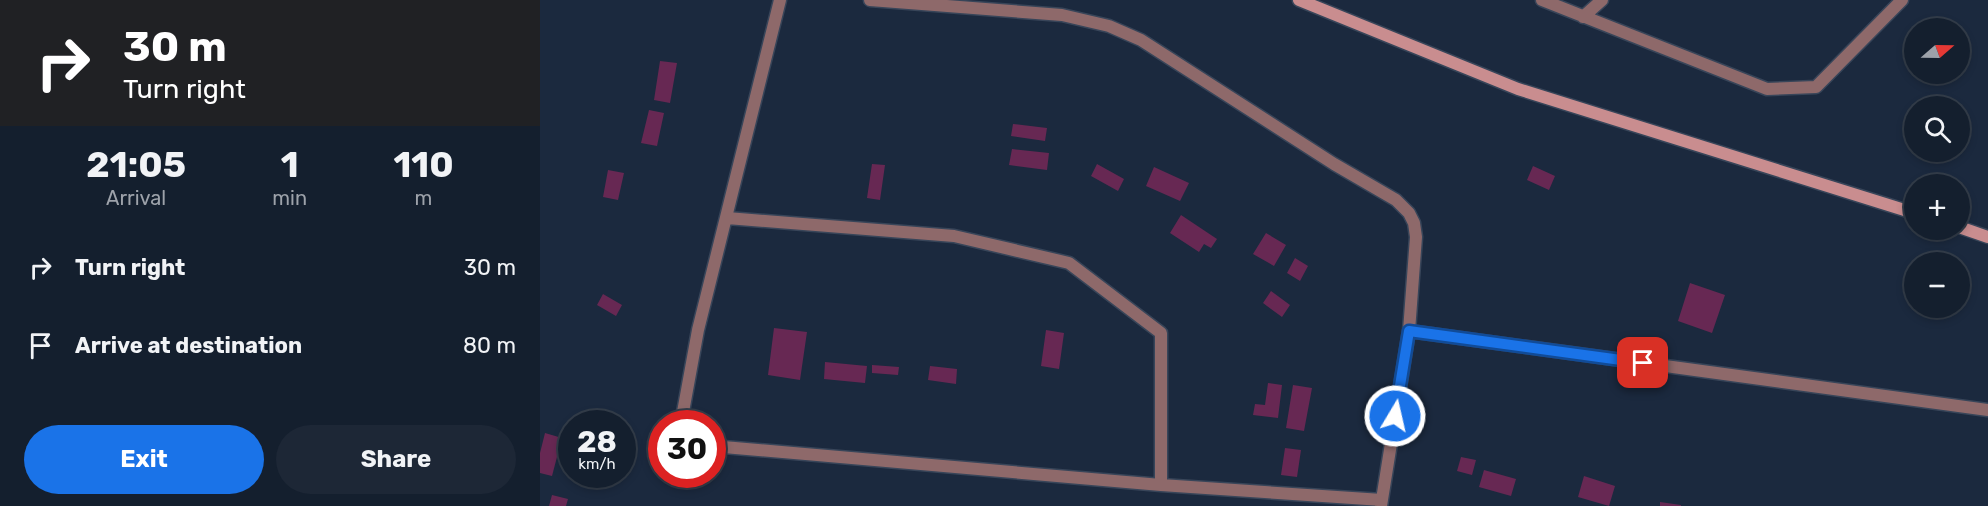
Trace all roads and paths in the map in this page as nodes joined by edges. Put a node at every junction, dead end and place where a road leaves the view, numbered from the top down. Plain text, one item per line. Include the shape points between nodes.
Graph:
1 (780, 0) edge
2 (870, 0) edge
3 (1299, 0) edge
4 (1542, 0) edge
5 (1602, 0) edge
6 (1902, 0) edge
7 (1583, 17) junction
8 (1904, 210) edge
9 (727, 218) junction
10 (1970, 231) edge
11 (1988, 237) edge
12 (1409, 331) junction
13 (683, 410) edge
14 (1988, 410) edge
15 (726, 447) edge
16 (1161, 485) junction
17 (1382, 503) edge

1 - 9 street
2 - 12 street via 1062,15 1109,26 1141,40 1396,200 1408,213 1416,237
3 - 8 street via 1518,89
4 - 7 street
5 - 7 street
6 - 7 street via 1816,87 1767,89
9 - 13 street via 698,330
9 - 16 street via 954,236 1069,263 1161,333
10 - 11 street
12 - 14 street
12 - 17 street
15 - 16 street
16 - 17 street

